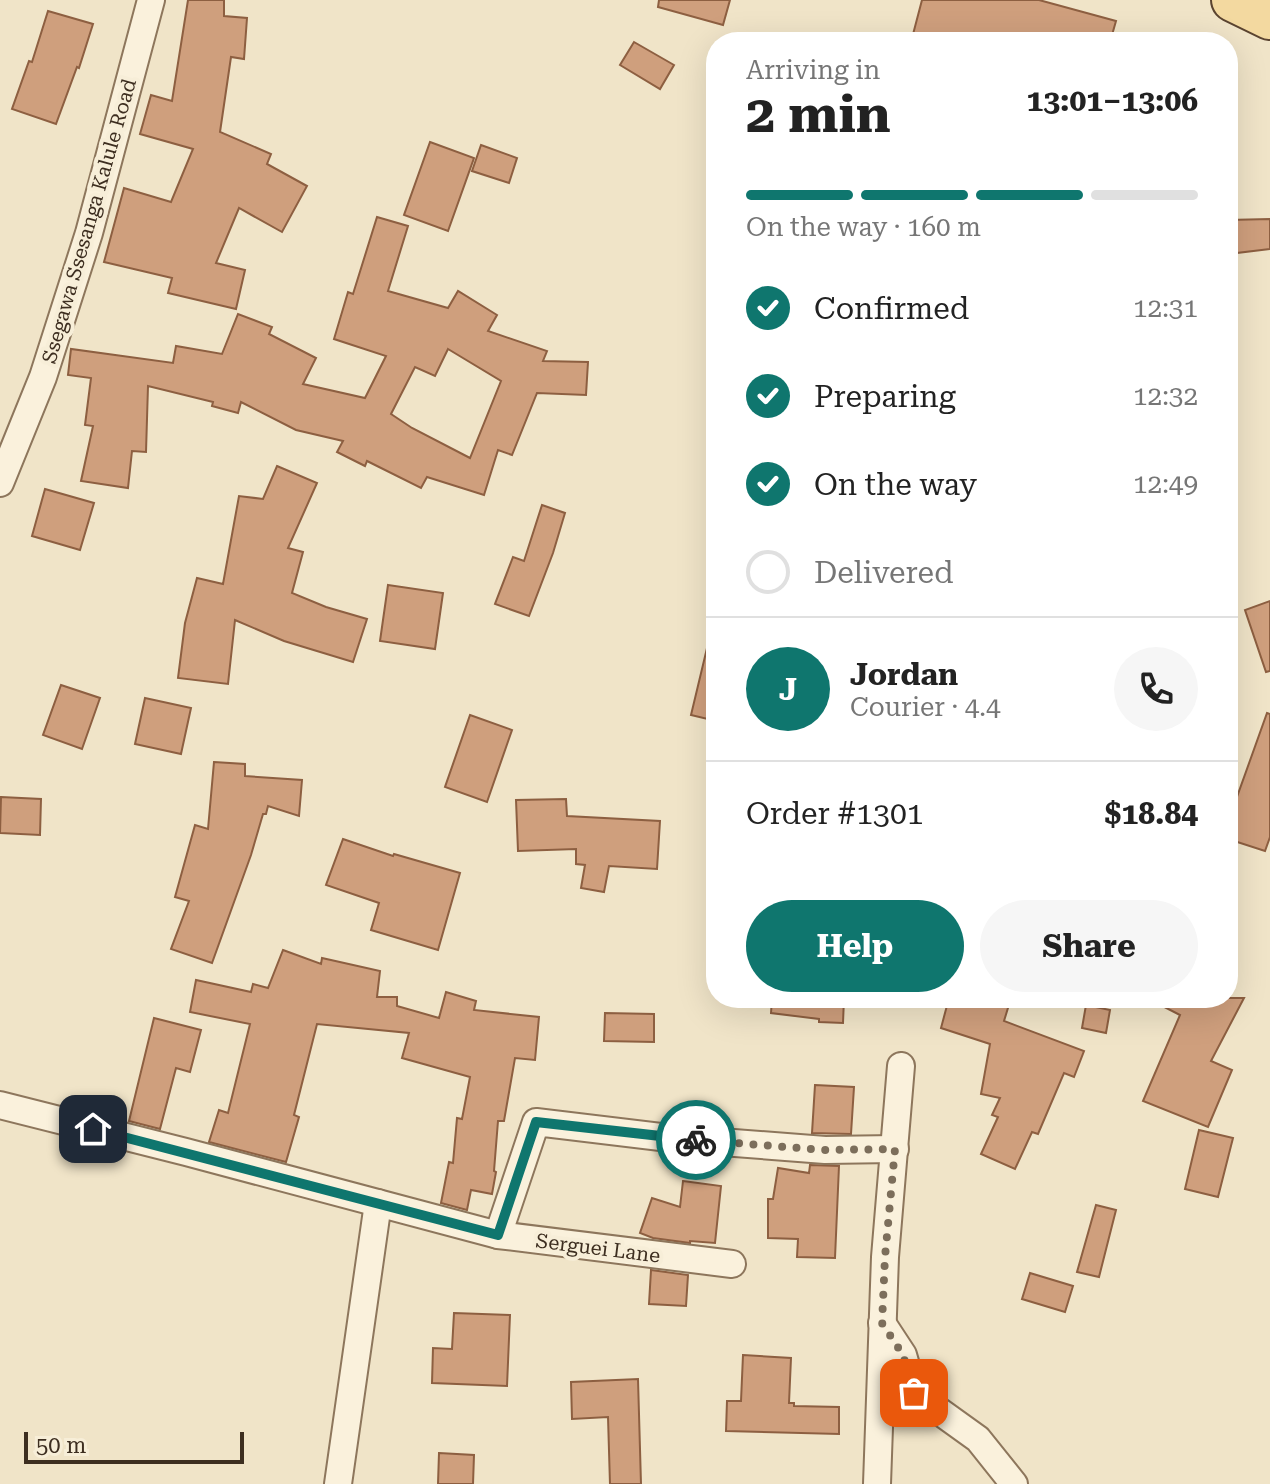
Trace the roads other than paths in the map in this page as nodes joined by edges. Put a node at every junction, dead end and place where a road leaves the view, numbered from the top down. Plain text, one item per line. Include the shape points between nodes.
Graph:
1 (151, 0) edge
2 (1233, 0) edge
3 (1270, 18) edge
4 (0, 483) edge
5 (901, 1066) dead end
6 (0, 1105) edge
7 (895, 1149) junction
8 (378, 1203) junction
9 (498, 1235) junction
10 (732, 1264) dead end
11 (882, 1323) junction
12 (338, 1484) edge
13 (877, 1484) edge
14 (1014, 1484) edge

1 - 4 street, Ssegawa Ssesanga Kalule Road via 85,248 43,377
2 - 3 main road
5 - 7 street
6 - 8 street, Serguei Lane
7 - 9 street via 825,1150 536,1122
7 - 11 street
8 - 9 street, Serguei Lane
8 - 12 street
9 - 10 street, Serguei Lane
11 - 13 street
11 - 14 street via 903,1355 914,1393 978,1439

